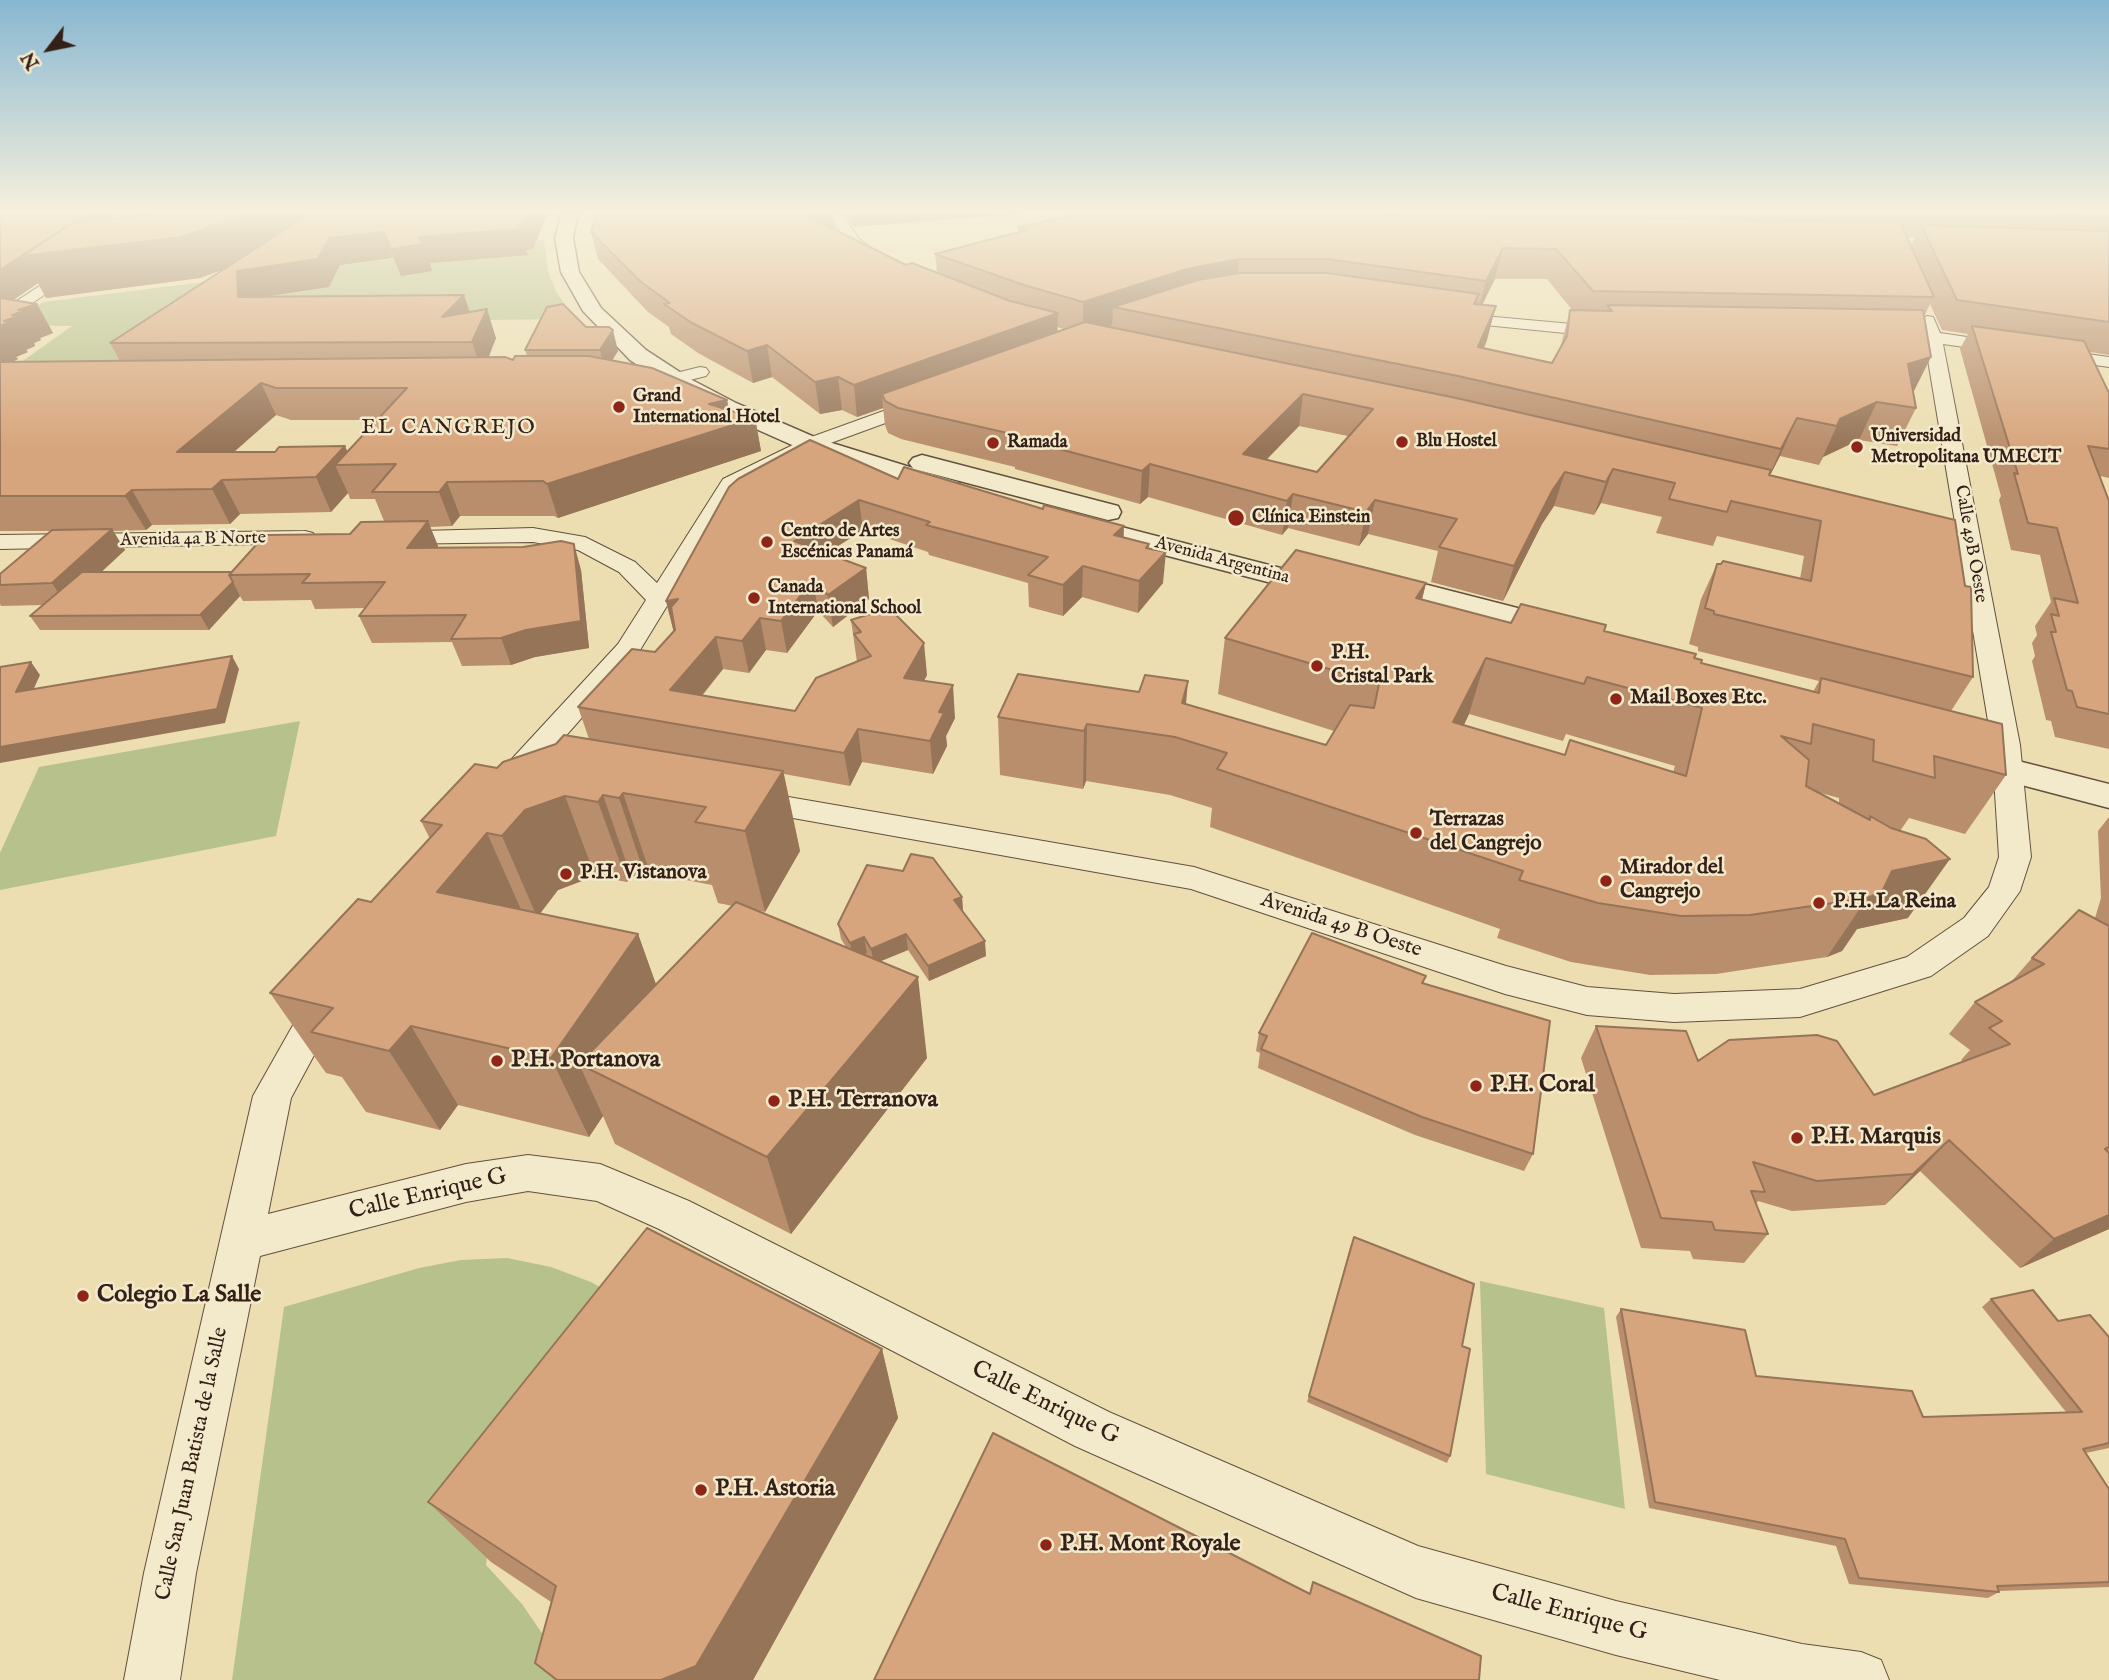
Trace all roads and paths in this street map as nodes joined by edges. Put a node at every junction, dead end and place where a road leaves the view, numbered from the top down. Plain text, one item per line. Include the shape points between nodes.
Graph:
1 (40, 291) edge
2 (579, 291) edge
3 (606, 291) edge
4 (1919, 299) edge
5 (1437, 316) edge
6 (0, 320) edge
7 (1622, 332) edge
8 (1864, 336) edge
9 (1933, 337) junction
10 (2109, 362) edge
11 (700, 372) junction
12 (668, 376) junction
13 (632, 379) edge
14 (943, 395) edge
15 (823, 439) junction
16 (367, 537) edge
17 (325, 538) edge
18 (1944, 540) edge
19 (0, 542) edge
20 (1970, 546) junction
21 (681, 565) junction
22 (628, 569) junction
23 (660, 600) junction
24 (1583, 646) edge
25 (1938, 740) edge
26 (2007, 757) junction
27 (526, 761) junction
28 (566, 768) edge
29 (2066, 773) junction
30 (2109, 773) edge
31 (716, 794) edge
32 (2109, 796) edge
33 (486, 807) edge
34 (336, 982) edge
35 (240, 1241) junction
36 (152, 1680) edge
37 (1861, 1680) edge

1 - 6 street
2 - 12 street, Avenida Argentina via 593,312 638,355
3 - 11 street, Avenida Argentina via 637,328
4 - 9 street, Calle 49B Oeste
5 - 7 street
8 - 9 street
9 - 10 street
9 - 20 street, Calle 49B Oeste
11 - 12 street
11 - 15 street, Avenida Argentina
12 - 13 street
12 - 15 street, Avenida Argentina via 729,408
14 - 15 street
15 - 21 street via 731,484
15 - 24 street, Avenida Argentina via 983,498 1215,549
16 - 22 street via 533,535 585,544
17 - 19 street, Avenida 4a B Norte
18 - 20 street
20 - 26 street, Calle 49B Oeste
21 - 22 street via 663,571
21 - 23 street
22 - 23 street
23 - 27 street via 628,649
25 - 26 street
26 - 29 street
26 - 31 street, Avenida 49 B Oeste via 2015,857 2004,891 1976,927 1949,948 1919,967 1800,1003 1674,1008 1587,1001 1505,980 1194,878
27 - 28 street
27 - 33 street
29 - 30 street
29 - 32 street
34 - 35 street, Calle San Juan Batista de la Salle via 272,1096
35 - 36 street, Calle San Juan Batista de la Salle
35 - 37 street, Calle Enrique G via 466,1183 528,1173 600,1183 674,1215 1092,1429 1416,1572 1616,1629 1802,1672

